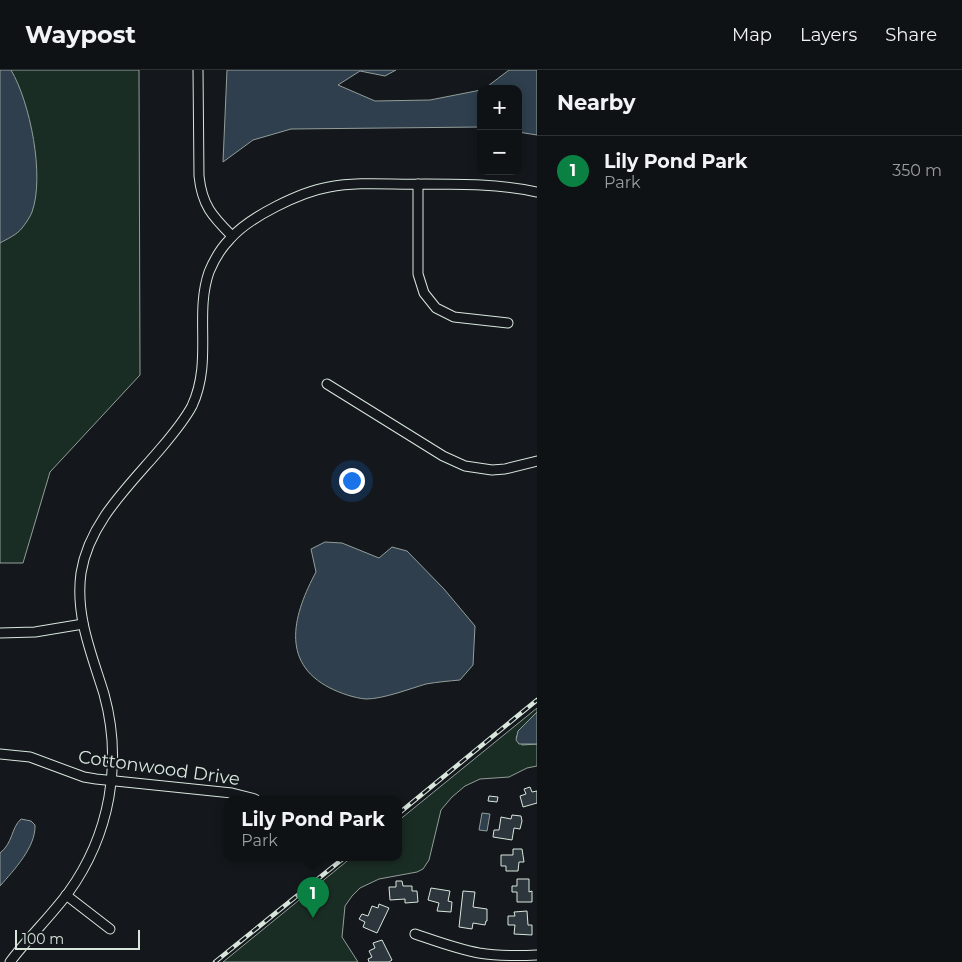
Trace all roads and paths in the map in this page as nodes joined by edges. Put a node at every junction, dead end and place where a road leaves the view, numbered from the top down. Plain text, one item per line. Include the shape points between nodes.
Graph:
1 (198, 70) edge
2 (418, 184) junction
3 (537, 192) edge
4 (232, 236) junction
5 (508, 323) dead end
6 (327, 384) dead end
7 (537, 461) edge
8 (83, 624) junction
9 (0, 633) edge
10 (0, 754) edge
11 (110, 781) junction
12 (244, 796) edge
13 (66, 895) junction
14 (110, 929) dead end
15 (415, 934) dead end
16 (537, 955) edge
17 (10, 962) edge

1 - 4 street via 200,191 210,212
2 - 3 street via 496,185
2 - 4 street via 345,185 315,190 277,206
2 - 5 street via 418,270 424,293 436,308 454,317
4 - 8 street via 214,262 205,289 204,359 198,391 184,419 112,505 94,532 87,548 79,592
6 - 7 street via 443,456 465,466 506,470
8 - 9 street via 35,632
8 - 11 street via 109,718 113,759
10 - 11 street, Cottonwood Drive via 30,757 84,777
11 - 12 street, Cottonwood Drive
11 - 13 street via 109,805 98,841
13 - 14 street
13 - 17 street
15 - 16 street via 479,953

